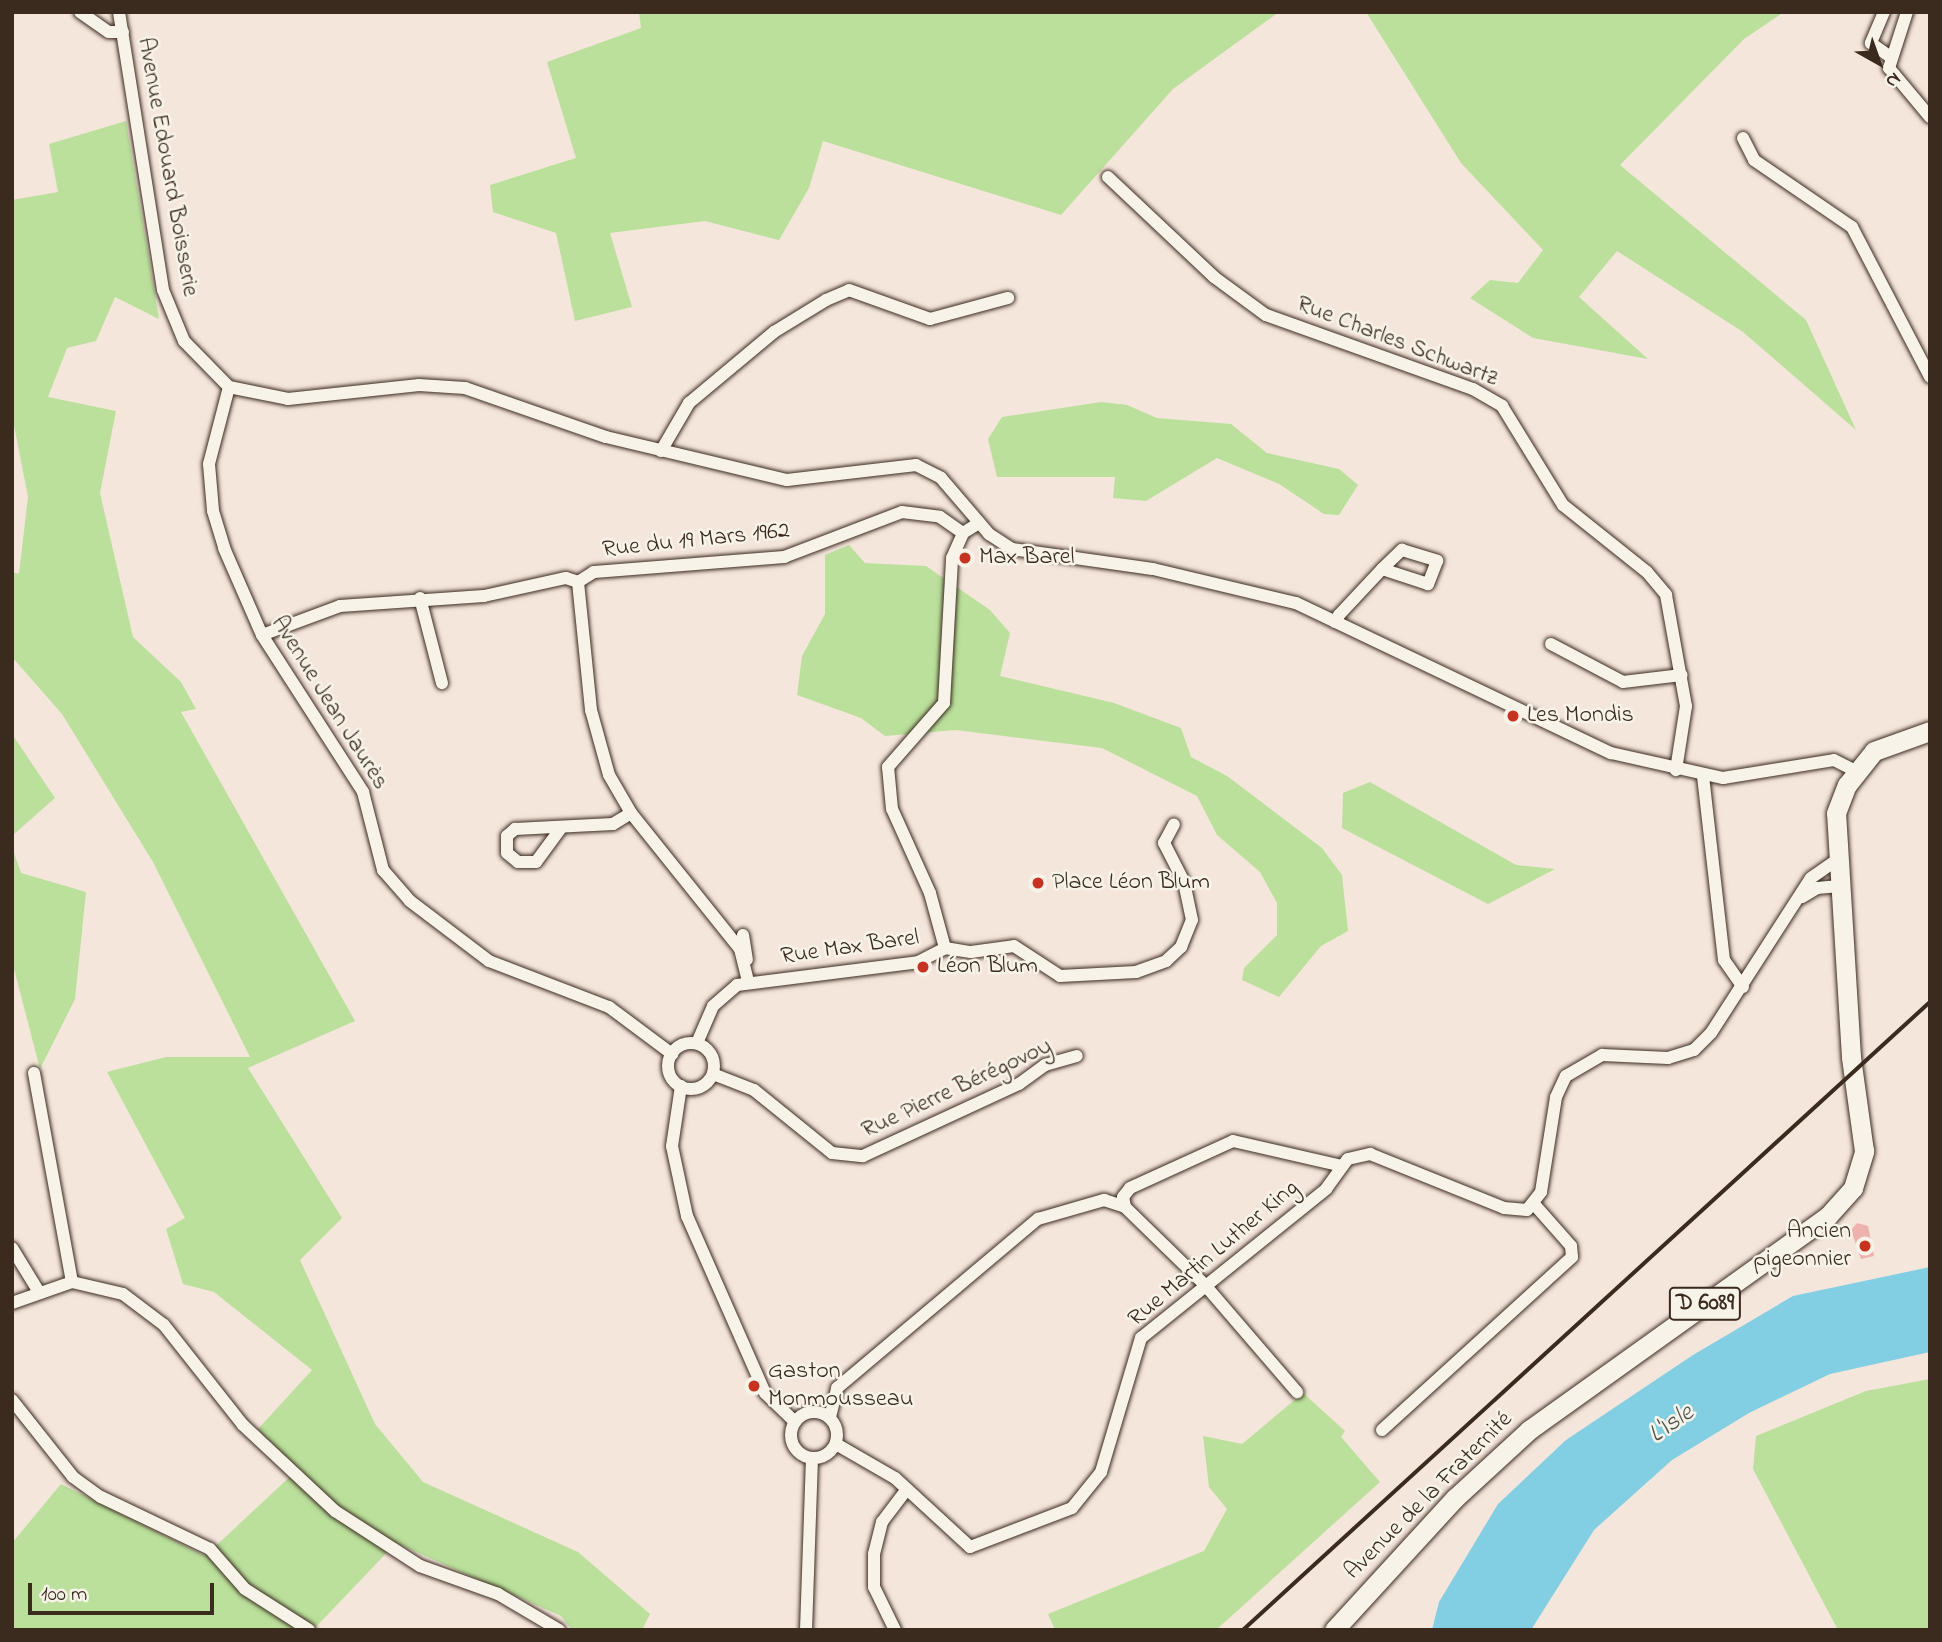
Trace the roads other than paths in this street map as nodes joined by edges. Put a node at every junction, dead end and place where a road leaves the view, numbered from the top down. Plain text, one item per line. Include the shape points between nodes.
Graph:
1 (80, 12) edge
2 (120, 12) edge
3 (1884, 12) edge
4 (1907, 12) edge
5 (122, 32) junction
6 (1889, 56) junction
7 (1930, 117) edge
8 (1743, 138) dead end
9 (1108, 177) dead end
10 (1008, 298) dead end
11 (1930, 377) edge
12 (229, 387) junction
13 (661, 450) junction
14 (979, 523) junction
15 (963, 533) junction
16 (1382, 569) dead end
17 (578, 582) junction
18 (420, 598) junction
19 (1335, 622) junction
20 (262, 635) junction
21 (1551, 644) dead end
22 (1682, 675) junction
23 (442, 684) dead end
24 (1930, 731) edge
25 (1676, 771) junction
26 (1856, 771) junction
27 (1703, 776) junction
28 (631, 814) junction
29 (1174, 824) dead end
30 (561, 828) dead end
31 (1837, 860) junction
32 (1840, 886) junction
33 (1797, 901) junction
34 (743, 935) dead end
35 (946, 948) junction
36 (746, 964) junction
37 (748, 982) junction
38 (1743, 986) junction
39 (697, 1043) junction
40 (672, 1054) junction
41 (1077, 1056) dead end
42 (34, 1073) dead end
43 (713, 1074) junction
44 (681, 1086) junction
45 (1342, 1166) junction
46 (1534, 1205) junction
47 (1125, 1207) junction
48 (12, 1248) edge
49 (72, 1282) junction
50 (1204, 1284) junction
51 (39, 1293) junction
52 (12, 1304) edge
53 (1297, 1392) dead end
54 (12, 1400) edge
55 (830, 1417) junction
56 (795, 1422) junction
57 (1382, 1430) dead end
58 (836, 1444) junction
59 (812, 1459) junction
60 (908, 1489) junction
61 (309, 1630) edge
62 (559, 1630) edge
63 (806, 1630) edge
64 (895, 1630) edge
65 (1334, 1630) edge

1 - 5 street via 109,32
2 - 5 street, Avenue Edouard Boisserie
3 - 6 street via 1871,43
4 - 6 street
5 - 12 street, Avenue Edouard Boisserie via 163,290 184,341
6 - 7 street via 1893,75
8 - 11 street via 1754,160 1852,227
9 - 22 street, Rue Charles Schwartz via 1259,311 1496,401 1563,505 1647,572 1666,595
10 - 13 street via 930,318 849,290 774,331 732,365 689,404
12 - 13 street via 288,399 419,385 465,388
12 - 20 street, Avenue Jean Jaurès via 216,424 209,489 223,548
13 - 14 street via 787,480 916,465 941,478
14 - 15 street
14 - 19 street via 1002,543 1025,553 1153,569 1296,603
15 - 17 street, Rue du 19 Mars 1962 via 940,517 902,512 783,556 594,572
15 - 35 street, Rue Max Barel via 952,558 947,694 937,713 893,756 888,777 892,809 930,893
16 - 19 street
17 - 18 street via 566,578 484,596
17 - 28 street, Rue du 19 Mars 1962 via 595,732 616,793
18 - 20 street via 340,606
18 - 23 street
19 - 25 street via 1611,753
20 - 40 street, Avenue Jean Jaurès via 363,792 383,870 398,889 489,961 609,1007
21 - 22 street via 1623,682
22 - 25 street, Rue Charles Schwartz via 1686,706
24 - 26 main road, D 6089 via 1884,744
25 - 27 street
26 - 27 street via 1834,760 1742,778
26 - 31 main road, D 6089 via 1836,813
27 - 38 street via 1724,960
28 - 30 street via 613,824
28 - 36 street, Rue du 19 Mars 1962 via 740,949
29 - 35 street via 1164,843 1184,882 1192,920 1181,947 1166,961 1136,972 1060,976 1014,946 971,952
31 - 32 main road, D 6089
31 - 33 street via 1819,869
32 - 33 street via 1817,888
32 - 65 main road, Avenue de la Fraternité / D 6089 via 1851,1057 1864,1151 1861,1170 1842,1204 1529,1430 1455,1498
33 - 38 street
34 - 36 street
35 - 37 street, Rue Max Barel via 918,962
36 - 37 street, Rue du 19 Mars 1962
37 - 39 street, Rue Max Barel via 719,997
38 - 46 street via 1694,1050 1668,1058 1602,1055 1566,1076 1556,1097 1541,1192
39 - 40 street via 685,1043
39 - 43 street via 712,1055
40 - 44 street via 670,1074
41 - 43 street, Rue Pierre Bérégovoy via 1045,1065 1019,1084 863,1156 832,1153 754,1090
42 - 49 street
43 - 44 street via 703,1086
44 - 56 street via 672,1146 687,1216 759,1381 771,1401
45 - 46 street via 1356,1154 1370,1154 1504,1208 1522,1211
45 - 47 street via 1233,1141 1130,1188 1123,1197
45 - 50 street, Rue Martin Luther King via 1326,1189
46 - 57 street via 1571,1246 1572,1257
47 - 50 street
47 - 55 street via 1104,1200 1038,1219 837,1388
48 - 51 street
49 - 51 street
49 - 62 street via 123,1294 164,1325 289,1474 378,1542 420,1566 498,1594
50 - 53 street
50 - 60 street, Rue Martin Luther King via 1141,1338 1101,1472 1072,1508 970,1547
51 - 52 street
54 - 61 street via 73,1477 101,1497 210,1549 245,1589
55 - 56 street via 815,1412
55 - 58 street via 837,1430
56 - 59 street via 792,1442
58 - 59 street via 827,1455
58 - 60 street, Rue Martin Luther King
59 - 63 street
60 - 64 street via 882,1522 874,1555 874,1587

